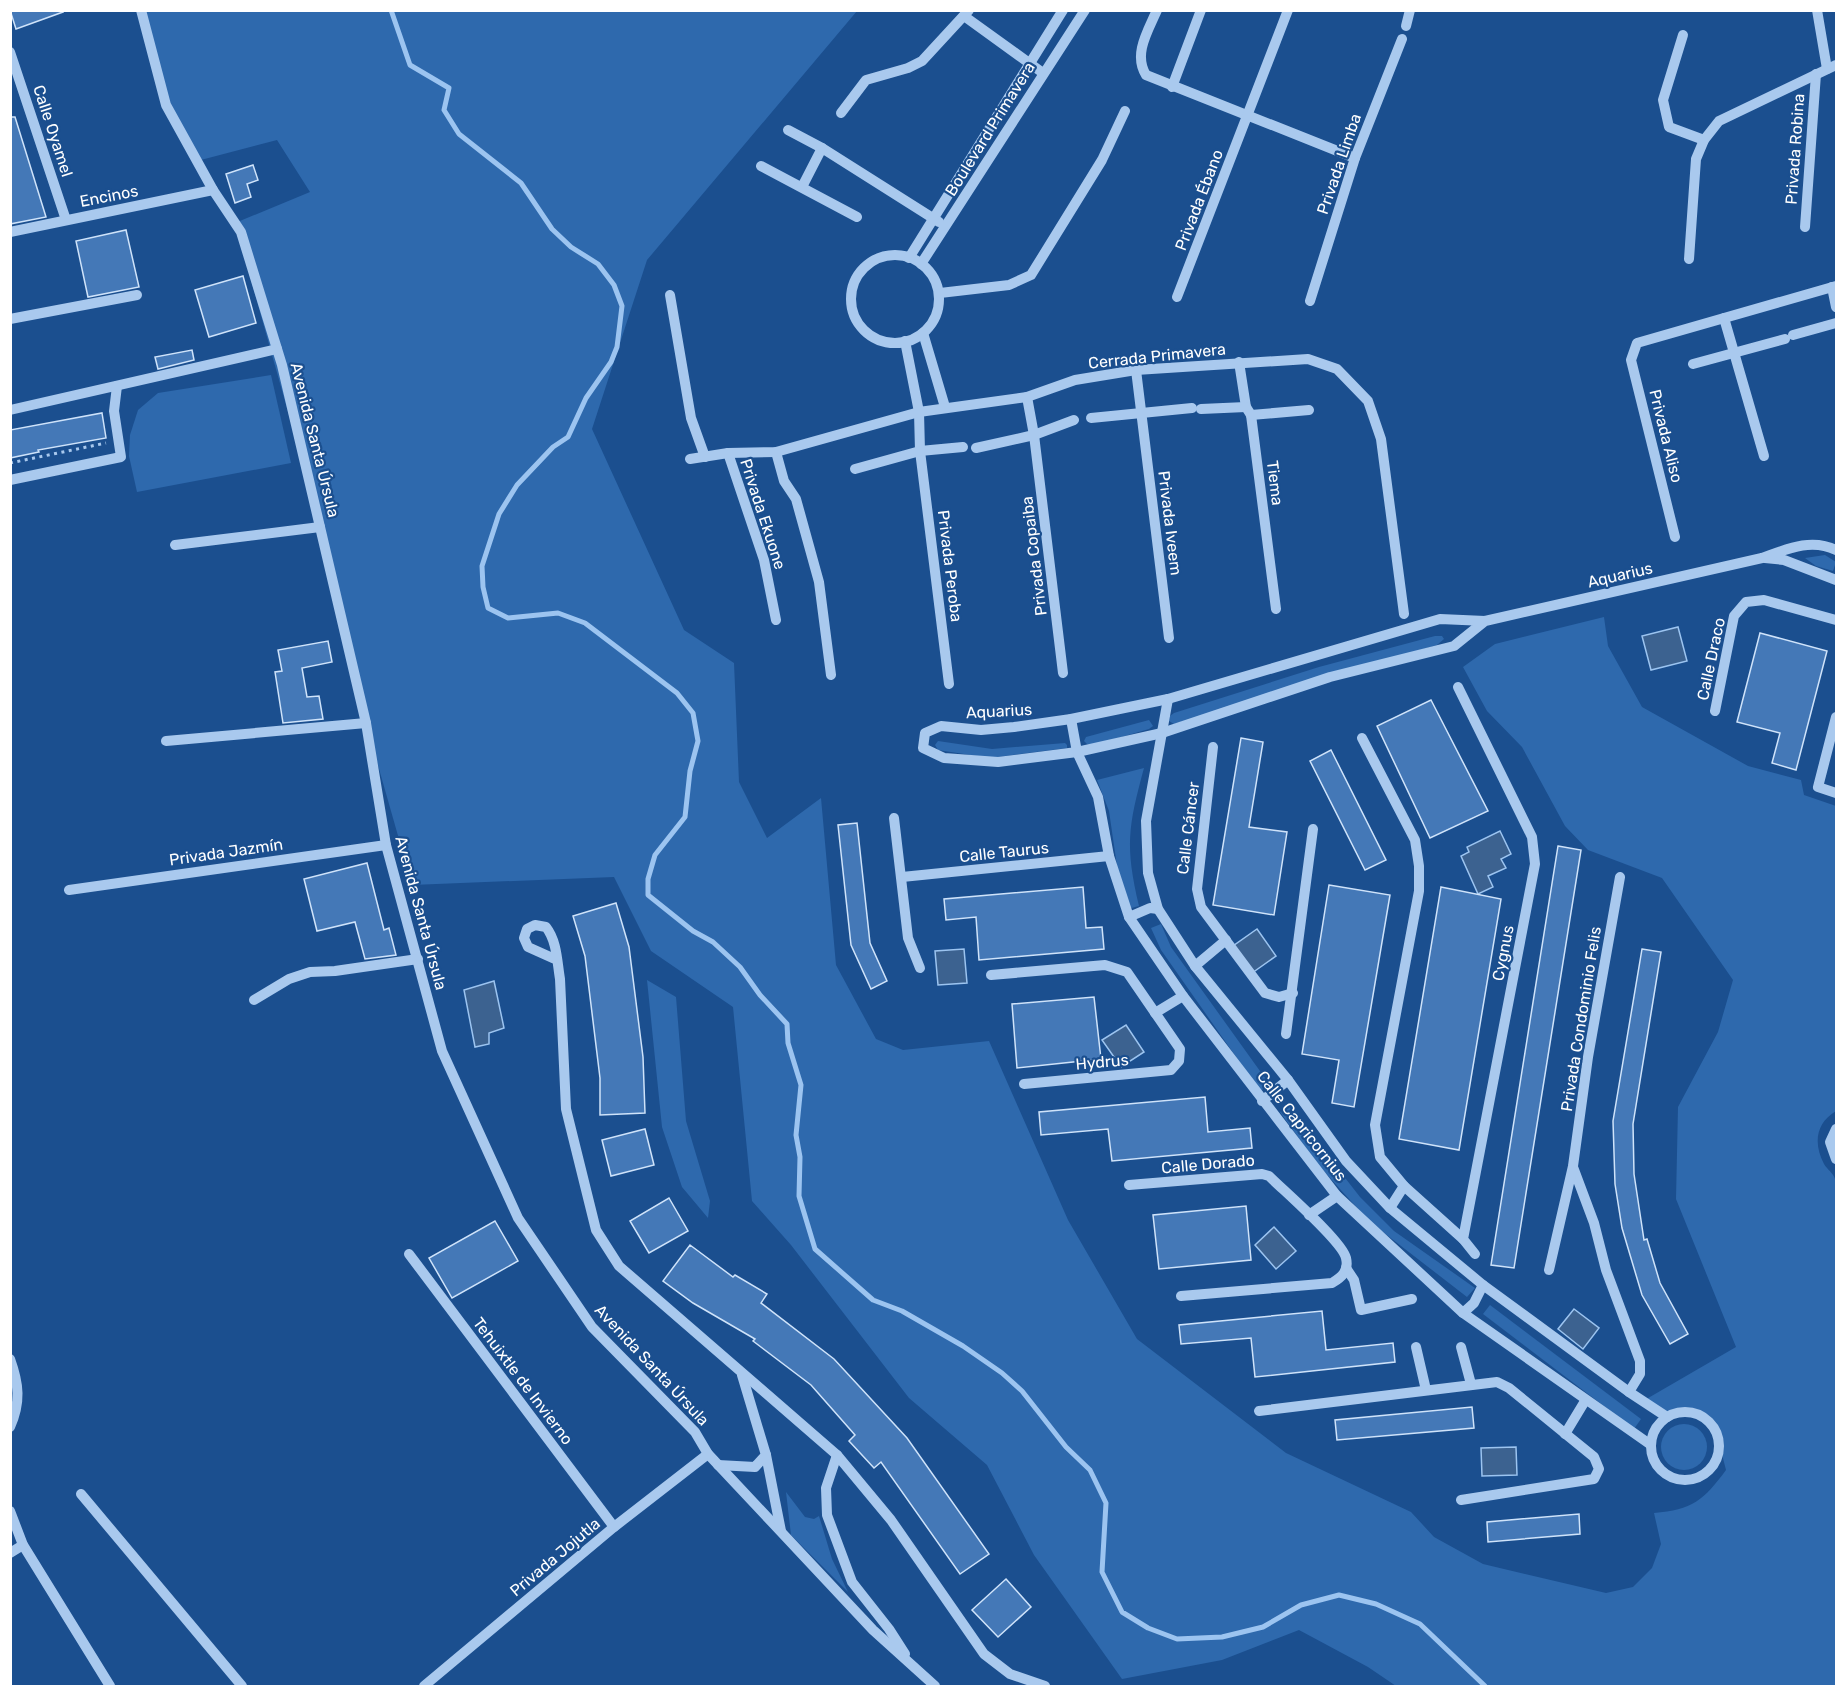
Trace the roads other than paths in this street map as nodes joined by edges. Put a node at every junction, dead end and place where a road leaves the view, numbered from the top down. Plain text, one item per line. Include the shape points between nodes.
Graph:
1 (141, 10) edge
2 (1063, 10) edge
3 (1085, 10) edge
4 (1157, 10) edge
5 (1201, 10) edge
6 (1288, 10) edge
7 (1410, 10) edge
8 (1817, 10) edge
9 (967, 13) edge
10 (1406, 26) dead end
11 (1683, 35) dead end
12 (1402, 39) dead end
13 (10, 52) edge
14 (1029, 62) junction
15 (1832, 67) edge
16 (1042, 74) junction
17 (1816, 74) junction
18 (1172, 87) junction
19 (1125, 111) dead end
20 (841, 114) dead end
21 (1248, 114) junction
22 (788, 130) dead end
23 (1704, 140) junction
24 (822, 148) junction
25 (1355, 158) junction
26 (761, 166) dead end
27 (802, 187) junction
28 (213, 190) junction
29 (857, 217) dead end
30 (934, 219) junction
31 (66, 220) junction
32 (945, 226) junction
33 (1805, 227) dead end
34 (10, 232) edge
35 (909, 258) junction
36 (1689, 258) dead end
37 (921, 264) junction
38 (1834, 286) edge
39 (940, 293) junction
40 (137, 295) dead end
41 (670, 295) dead end
42 (1177, 297) dead end
43 (1310, 301) dead end
44 (1836, 307) edge
45 (1724, 318) junction
46 (10, 319) edge
47 (1836, 323) edge
48 (923, 333) junction
49 (905, 341) junction
50 (277, 349) junction
51 (1734, 354) junction
52 (1239, 362) junction
53 (1694, 364) dead end
54 (1136, 370) junction
55 (117, 386) junction
56 (1027, 397) junction
57 (945, 407) junction
58 (10, 410) edge
59 (1310, 410) dead end
60 (1249, 411) junction
61 (919, 412) junction
62 (1141, 412) junction
63 (1091, 418) dead end
64 (1074, 420) dead end
65 (1034, 435) junction
66 (963, 447) dead end
67 (976, 448) dead end
68 (920, 451) junction
69 (776, 452) junction
70 (728, 453) junction
71 (1764, 456) dead end
72 (705, 457) junction
73 (690, 459) dead end
74 (855, 469) dead end
75 (10, 480) edge
76 (320, 526) junction
77 (1675, 537) dead end
78 (175, 545) dead end
79 (1836, 550) edge
80 (1762, 558) junction
81 (1836, 580) edge
82 (1276, 609) dead end
83 (1404, 614) dead end
84 (776, 620) dead end
85 (1836, 620) edge
86 (1485, 621) junction
87 (1168, 638) dead end
88 (1063, 673) dead end
89 (831, 675) dead end
90 (950, 684) dead end
91 (1458, 687) dead end
92 (1168, 699) junction
93 (1715, 711) dead end
94 (1836, 717) edge
95 (1071, 719) junction
96 (366, 723) junction
97 (1162, 733) junction
98 (1362, 738) dead end
99 (166, 741) dead end
100 (1213, 747) dead end
101 (1077, 753) junction
102 (1836, 793) edge
103 (894, 818) dead end
104 (1313, 829) dead end
105 (387, 845) junction
106 (1109, 856) junction
107 (902, 877) junction
108 (1620, 877) dead end
109 (69, 890) dead end
110 (1158, 909) junction
111 (1129, 917) junction
112 (1226, 940) junction
113 (417, 959) junction
114 (557, 960) dead end
115 (1195, 966) junction
116 (920, 968) dead end
117 (991, 975) dead end
118 (1293, 993) junction
119 (1183, 996) junction
120 (254, 1000) dead end
121 (1155, 1013) junction
122 (1287, 1034) dead end
123 (1288, 1080) junction
124 (1024, 1084) dead end
125 (1262, 1101) junction
126 (1836, 1129) edge
127 (1836, 1159) edge
128 (1573, 1166) junction
129 (1129, 1185) dead end
130 (1404, 1186) junction
131 (1337, 1196) junction
132 (1390, 1208) junction
133 (1309, 1215) junction
134 (1463, 1239) junction
135 (409, 1254) dead end
136 (1475, 1254) dead end
137 (1346, 1268) junction
138 (1549, 1270) dead end
139 (1483, 1285) junction
140 (1181, 1296) dead end
141 (1412, 1299) dead end
142 (1463, 1313) junction
143 (1416, 1347) dead end
144 (1461, 1347) dead end
145 (10, 1359) edge
146 (741, 1372) junction
147 (1470, 1384) junction
148 (1426, 1390) junction
149 (1629, 1392) junction
150 (1586, 1401) junction
151 (1258, 1411) dead end
152 (1667, 1418) junction
153 (10, 1427) edge
154 (1565, 1434) junction
155 (1650, 1445) junction
156 (708, 1454) junction
157 (766, 1455) junction
158 (837, 1455) junction
159 (718, 1465) junction
160 (81, 1494) dead end
161 (1461, 1500) dead end
162 (10, 1511) edge
163 (614, 1527) junction
164 (782, 1532) junction
165 (23, 1545) junction
166 (10, 1553) edge
167 (912, 1665) junction
168 (110, 1686) edge
169 (242, 1686) edge
170 (424, 1686) edge
171 (935, 1686) edge
172 (1045, 1686) edge

1 - 28 street, Avenida Santa Úrsula via 166,105
2 - 14 street, Boulevard Primavera
3 - 16 street, Boulevard Primavera
4 - 18 street via 1140,50 1140,66 1146,75
5 - 18 street
6 - 21 street, Privada Ébano
7 - 10 street
8 - 15 street
9 - 14 street
9 - 20 street via 922,61 866,80
11 - 23 street via 1663,100 1669,127
12 - 25 street, Privada Limba
13 - 31 street, Calle Oyamel
14 - 16 street
14 - 30 street, Boulevard Primavera
15 - 17 street
16 - 32 street, Boulevard Primavera
17 - 23 street via 1719,121
17 - 33 street, Privada Robina
18 - 21 street
19 - 39 street via 1102,160 1031,275 1009,285
21 - 25 street
21 - 42 street, Privada Ébano
22 - 24 street
23 - 36 street via 1696,159
24 - 27 street
24 - 30 street
25 - 43 street, Privada Limba
26 - 27 street
27 - 29 street
28 - 31 street, Encinos
28 - 50 street, Avenida Santa Úrsula via 241,232
30 - 32 street
30 - 35 street, Boulevard Primavera
31 - 34 street, Encinos
32 - 37 street, Boulevard Primavera
35 - 37 street
35 - 49 street via 883,256 872,261 856,278 850,296 853,315 864,331 880,341
37 - 39 street via 930,271
38 - 44 street
38 - 45 street
39 - 48 street via 939,307
40 - 46 street
41 - 72 street via 691,418
45 - 51 street
45 - 77 street, Privada Aliso via 1637,343 1631,360
47 - 51 street
48 - 49 street
48 - 57 street
49 - 61 street
50 - 55 street
50 - 76 street, Avenida Santa Úrsula
51 - 53 street
51 - 71 street
52 - 54 street, Cerrada Primavera
52 - 60 street, Tiema
52 - 83 street, Cerrada Primavera via 1308,359 1337,369 1368,401 1381,439
54 - 56 street, Cerrada Primavera via 1075,380
54 - 62 street, Privada Iveem
55 - 58 street
55 - 75 street via 114,411 121,457
56 - 57 street, Cerrada Primavera
56 - 65 street, Privada Copaiba
57 - 61 street, Cerrada Primavera
59 - 60 street
60 - 62 street
60 - 82 street, Tiema
61 - 68 street, Privada Peroba
61 - 69 street, Cerrada Primavera
62 - 63 street
62 - 87 street, Privada Iveem
64 - 65 street
65 - 67 street
65 - 88 street, Privada Copaiba
66 - 68 street
68 - 74 street
68 - 90 street, Privada Peroba
69 - 70 street, Cerrada Primavera
69 - 89 street via 784,481 796,499 819,582
70 - 72 street, Cerrada Primavera
70 - 84 street, Privada Ekuone via 764,560
72 - 73 street, Cerrada Primavera
76 - 78 street
76 - 96 street, Avenida Santa Úrsula
79 - 80 street, Aquarius via 1811,544 1793,546
80 - 81 street, Aquarius via 1784,560
80 - 86 street, Aquarius
85 - 93 street, Calle Draco via 1764,600 1746,602 1734,616
86 - 92 street, Aquarius via 1430,621
86 - 97 street, Aquarius via 1454,646 1330,677
91 - 134 street, Cygnus via 1532,837 1535,864
92 - 95 street, Aquarius
92 - 97 street, Calle Capricornius
94 - 102 street via 1818,786
95 - 101 street, Calle Capricornius
95 - 101 street, Aquarius via 981,730 941,726 925,734 923,748 944,758 998,762
96 - 99 street
96 - 105 street, Avenida Santa Úrsula
97 - 101 street, Aquarius
97 - 110 street, Calle Capricornius via 1146,821 1148,873
98 - 130 street via 1415,840 1419,866 1419,891 1375,1125 1380,1157
100 - 112 street, Calle Cáncer via 1197,889 1202,907
101 - 106 street, Calle Capricornius via 1098,797
103 - 107 street
104 - 118 street
105 - 109 street, Privada Jazmín
105 - 113 street, Avenida Santa Úrsula
106 - 107 street, Calle Taurus
106 - 111 street, Calle Capricornius
107 - 116 street via 908,938
108 - 128 street, Privada Condominio Felis
110 - 111 street via 1149,908
110 - 115 street, Calle Capricornius
111 - 119 street, Calle Capricornius
112 - 115 street
112 - 118 street, Calle Cáncer via 1266,993 1279,997
113 - 120 street via 310,972 289,979
113 - 156 street, Avenida Santa Úrsula via 442,1051 519,1218 592,1327 695,1432
114 - 146 street via 566,1108 596,1230 619,1266
115 - 123 street, Calle Capricornius
117 - 121 street via 1117,967 1127,972
118 - 122 street
119 - 121 street
119 - 125 street, Calle Capricornius
121 - 124 street, Hydrus via 1180,1049 1179,1060 1171,1071
123 - 125 street
123 - 132 street, Calle Capricornius via 1346,1161
125 - 131 street, Calle Capricornius
126 - 127 street via 1830,1142
128 - 138 street, Privada Condominio Felis
128 - 149 street, Privada Condominio Felis via 1640,1361 1640,1374
129 - 133 street, Calle Dorado via 1262,1174 1269,1176
130 - 132 street
130 - 134 street
131 - 133 street
131 - 142 street, Calle Capricornius
132 - 139 street, Calle Capricornius
133 - 137 street, Calle Dorado via 1341,1248
134 - 136 street
135 - 163 street, Tehuixtle de Invierno
137 - 140 street via 1342,1277 1332,1283
137 - 141 street, Calle Dorado via 1354,1280 1361,1310
139 - 142 street via 1474,1303
139 - 149 street, Calle Capricornius
142 - 150 street, Calle Capricornius
143 - 148 street
144 - 147 street
145 - 153 street via 19,1384 17,1411
146 - 157 street
146 - 158 street
147 - 148 street
147 - 154 street via 1497,1382 1509,1388
148 - 151 street
149 - 152 street, Calle Capricornius
150 - 154 street
150 - 155 street, Calle Capricornius
152 - 155 street via 1653,1432
152 - 155 street via 1689,1412 1710,1423 1718,1441 1716,1461 1708,1472 1684,1481 1660,1470
154 - 161 street via 1594,1457 1599,1469 1594,1479
156 - 159 street, Avenida Santa Úrsula
156 - 163 street, Privada Jojutla
157 - 159 street via 755,1467
157 - 164 street
158 - 167 street via 826,1488 827,1515 852,1582
158 - 172 street via 891,1520 984,1654 1010,1674
159 - 164 street, Avenida Santa Úrsula
160 - 169 street
162 - 165 street
163 - 170 street, Privada Jojutla
164 - 167 street, Avenida Santa Úrsula via 873,1630
165 - 166 street
165 - 168 street
167 - 171 street, Avenida Santa Úrsula

